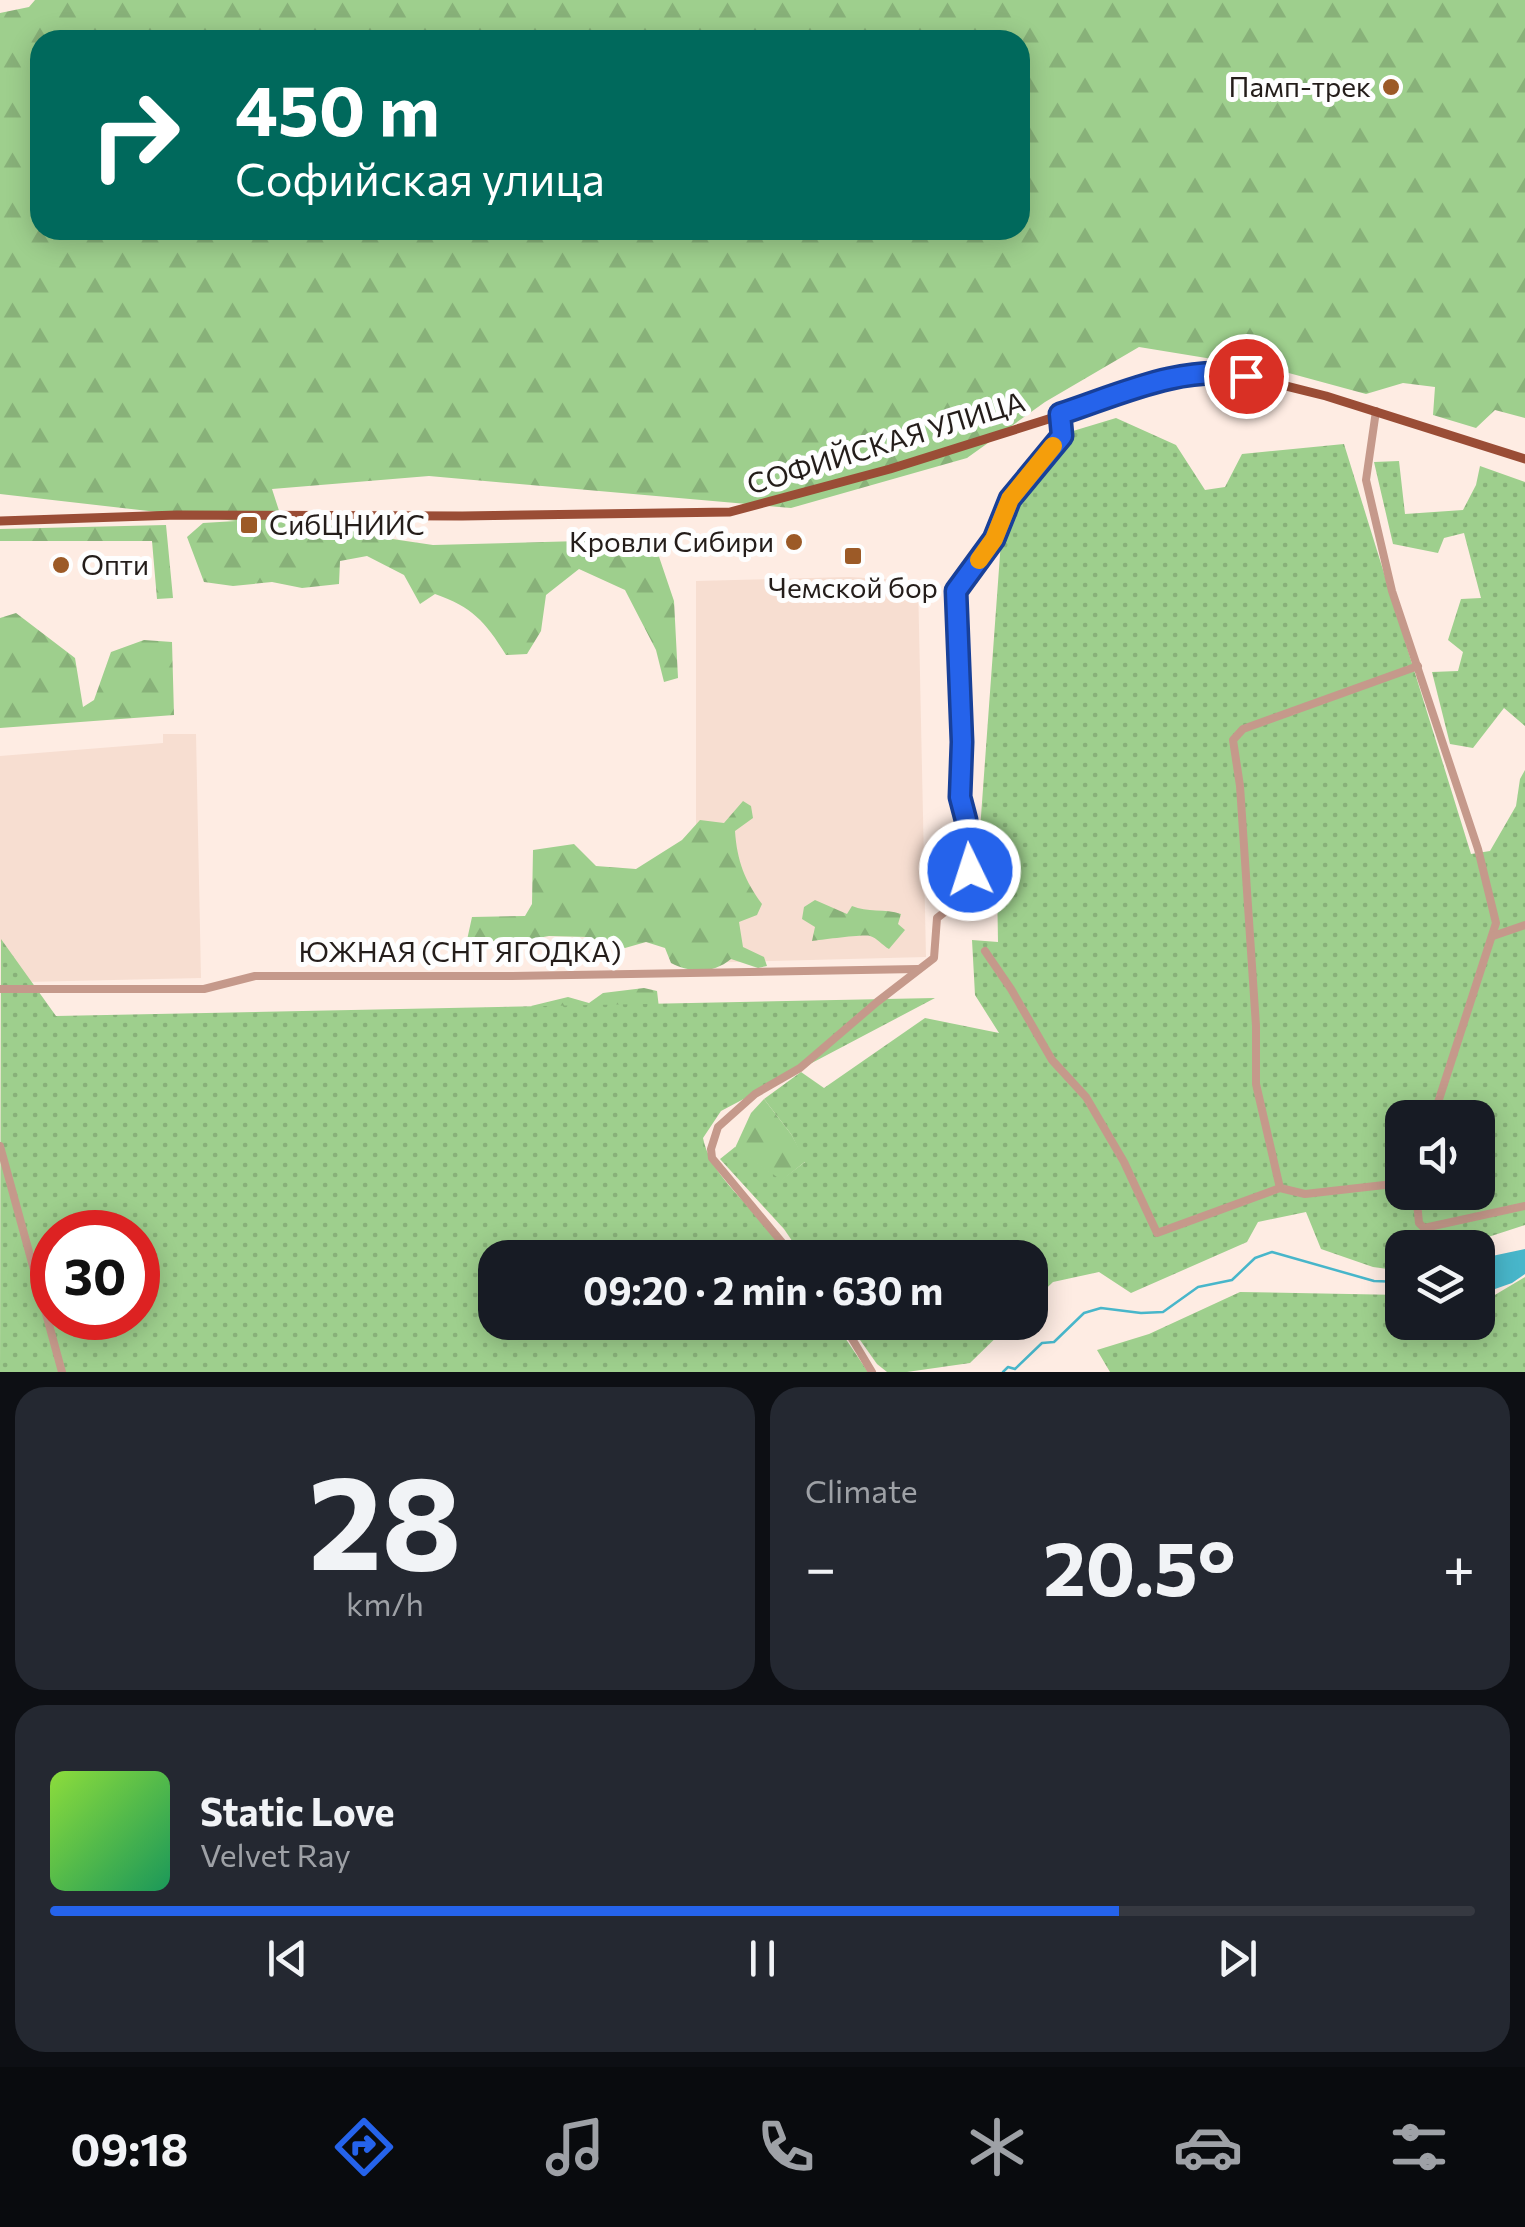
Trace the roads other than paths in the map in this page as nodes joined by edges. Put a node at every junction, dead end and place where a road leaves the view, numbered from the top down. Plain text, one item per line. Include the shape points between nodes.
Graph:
1 (1376, 411) junction
2 (1060, 414) junction
3 (1525, 459) edge
4 (0, 521) edge
5 (1418, 666) junction
6 (1525, 925) edge
7 (1493, 936) junction
8 (986, 951) dead end
9 (922, 968) junction
10 (0, 990) edge
11 (1440, 1100) edge
12 (0, 1146) edge
13 (10, 1182) junction
14 (0, 1185) edge
15 (1385, 1185) edge
16 (1280, 1188) junction
17 (1525, 1206) edge
18 (1418, 1210) edge
19 (780, 1240) edge
20 (853, 1340) edge
21 (62, 1372) edge
22 (872, 1372) edge

1 - 2 main road, СОФИЙСКАЯ УЛИЦА via 1246,376 1201,371
1 - 3 main road, СОФИЙСКАЯ УЛИЦА
1 - 5 street via 1366,480
2 - 4 main road, СОФИЙСКАЯ УЛИЦА via 730,512
2 - 9 street via 1062,436 1010,499 994,539 956,591 960,797 970,870 959,901 937,918 934,958
5 - 7 street via 1478,848
5 - 16 street via 1243,729 1233,740 1256,1084
6 - 7 street
7 - 11 street
8 - 16 street via 1052,1060 1086,1097 1157,1233
9 - 10 street, ЮЖНАЯ (СНТ ЯГОДКА) via 254,976 204,989
9 - 19 street via 718,1127 712,1158
12 - 13 street
13 - 14 street
13 - 21 street
15 - 16 street via 1305,1194
17 - 18 street via 1424,1228
20 - 22 street

